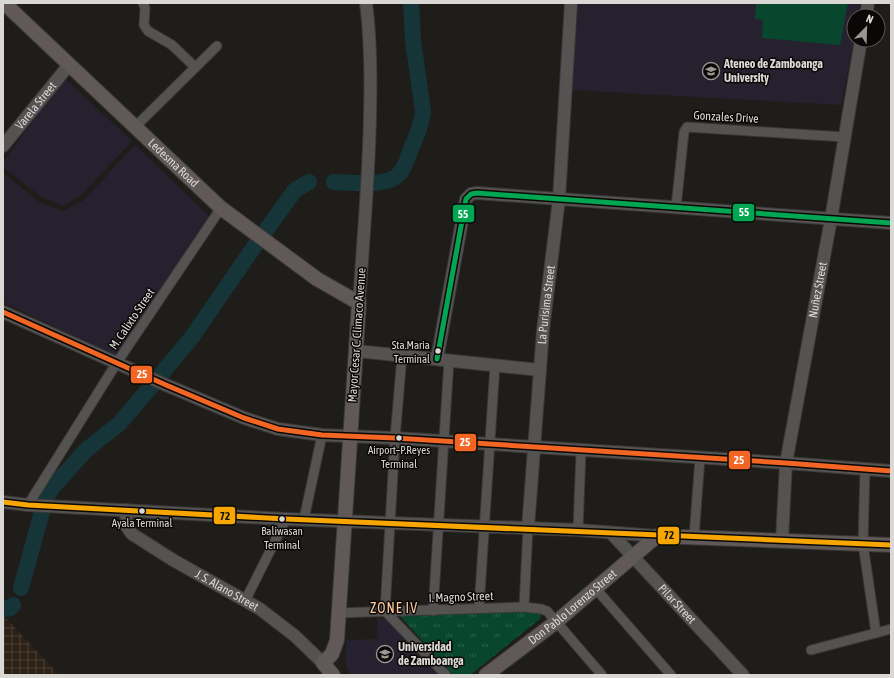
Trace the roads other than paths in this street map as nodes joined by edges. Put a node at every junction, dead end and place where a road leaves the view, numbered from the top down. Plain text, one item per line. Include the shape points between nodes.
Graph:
1 (4, 3) edge
2 (143, 3) edge
3 (366, 3) edge
4 (571, 3) edge
5 (217, 46) dead end
6 (861, 48) edge
7 (69, 65) junction
8 (195, 67) junction
9 (136, 126) junction
10 (844, 137) junction
11 (3, 146) edge
12 (559, 199) junction
13 (676, 207) junction
14 (221, 208) junction
15 (831, 219) junction
16 (891, 223) edge
17 (359, 303) junction
18 (3, 312) edge
19 (357, 351) junction
20 (402, 356) junction
21 (436, 359) junction
22 (449, 360) junction
23 (116, 364) junction
24 (495, 365) junction
25 (540, 370) junction
26 (322, 435) junction
27 (351, 436) junction
28 (395, 438) junction
29 (444, 442) junction
30 (490, 445) junction
31 (534, 448) junction
32 (581, 451) junction
33 (700, 458) junction
34 (786, 463) junction
35 (865, 470) junction
36 (891, 471) edge
37 (3, 502) edge
38 (33, 505) junction
39 (126, 510) junction
40 (286, 519) junction
41 (304, 519) junction
42 (345, 521) junction
43 (390, 523) junction
44 (438, 525) junction
45 (484, 526) junction
46 (528, 528) junction
47 (578, 530) junction
48 (612, 533) junction
49 (657, 536) junction
50 (694, 537) junction
51 (782, 540) junction
52 (863, 544) junction
53 (891, 544) edge
54 (633, 556) junction
55 (596, 589) junction
56 (244, 601) junction
57 (524, 607) junction
58 (479, 608) junction
59 (433, 611) junction
60 (386, 612) junction
61 (338, 613) junction
62 (556, 622) junction
63 (891, 629) edge
64 (876, 633) junction
65 (811, 650) dead end
66 (323, 663) junction
67 (489, 674) edge
68 (333, 675) edge
69 (446, 675) edge
70 (602, 675) edge
71 (671, 675) edge
72 (742, 675) edge

1 - 7 main road, Ledesma Road
2 - 8 street via 144,25 148,31 172,45
3 - 17 main road, Mayor Cesar C. Climaco Avenue via 371,61 368,179
4 - 12 main road, La Purisima Street
5 - 8 street
6 - 10 main road, Nuñez Street
7 - 9 main road, Ledesma Road
7 - 11 main road, Varela Street
8 - 9 street
9 - 14 main road, Ledesma Road
10 - 13 street, Gonzales Drive via 687,127 684,132
10 - 15 main road, Nuñez Street
12 - 13 main road
12 - 21 main road via 477,193 468,196
12 - 25 main road, La Purisima Street
13 - 15 main road
14 - 17 main road, Ledesma Road via 317,279
14 - 23 street, M. Calixto Street
15 - 16 main road
15 - 34 main road, Nuñez Street
17 - 19 main road, Mayor Cesar C. Climaco Avenue
18 - 23 main road
19 - 20 main road
19 - 27 main road, Mayor Cesar C. Climaco Avenue
20 - 21 main road
20 - 28 street
21 - 22 main road
22 - 24 main road
22 - 29 street
23 - 26 main road via 244,418 278,429
23 - 38 street, M. Calixto Street
24 - 25 main road
24 - 30 street
25 - 31 main road, La Purisima Street
26 - 27 main road
26 - 41 street
27 - 28 main road
27 - 42 main road, Mayor Cesar C. Climaco Avenue
28 - 29 main road
28 - 43 street
29 - 30 main road
29 - 44 street
30 - 31 main road
30 - 45 street
31 - 32 main road
31 - 46 main road, La Purisima Street
32 - 33 main road
32 - 47 street
33 - 34 main road
33 - 50 street
34 - 35 main road
34 - 51 main road, Nuñez Street
35 - 36 main road
35 - 52 street
37 - 38 main road
38 - 39 main road
39 - 40 main road
39 - 56 main road, J. S. Alano Street via 127,527 132,534
40 - 41 main road
40 - 56 street
41 - 42 main road
42 - 43 main road
42 - 61 main road, Mayor Cesar C. Climaco Avenue
43 - 44 main road
43 - 60 street
44 - 45 main road
44 - 59 street
45 - 46 main road
45 - 58 street
46 - 47 main road
46 - 57 street, La Purisima Street
47 - 48 main road
48 - 49 main road
48 - 54 main road, Pilar Street
49 - 50 main road
49 - 54 main road, Don Pablo Lorenzo Street
50 - 51 main road
51 - 52 main road
52 - 53 main road
52 - 64 street
54 - 55 main road, Don Pablo Lorenzo Street
54 - 72 main road, Pilar Street
55 - 62 main road, Don Pablo Lorenzo Street
55 - 71 street
56 - 66 main road, J. S. Alano Street via 274,619
57 - 58 street, I. Magno Street
57 - 62 street, I. Magno Street via 547,611
58 - 59 street, I. Magno Street
59 - 60 street, I. Magno Street
60 - 61 street, I. Magno Street
60 - 69 street
61 - 66 main road, Mayor Cesar C. Climaco Avenue via 335,647
62 - 67 main road, Don Pablo Lorenzo Street
62 - 70 street, I. Magno Street
63 - 64 street
64 - 65 street
66 - 68 main road, J. S. Alano Street

